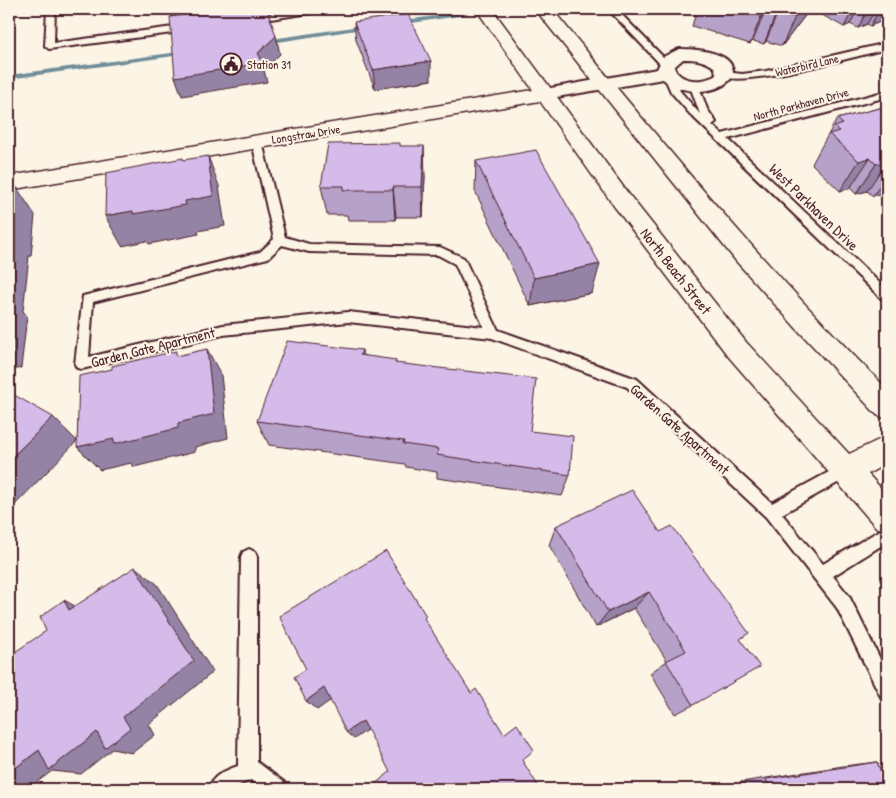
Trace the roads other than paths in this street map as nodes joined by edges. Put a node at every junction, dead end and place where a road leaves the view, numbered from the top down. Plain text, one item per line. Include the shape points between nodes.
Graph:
1 (51, 9) edge
2 (323, 9) edge
3 (484, 9) edge
4 (543, 9) edge
5 (612, 9) edge
6 (240, 20) edge
7 (201, 26) edge
8 (887, 46) edge
9 (667, 70) junction
10 (726, 75) junction
11 (603, 83) junction
12 (695, 86) junction
13 (545, 94) junction
14 (887, 94) edge
15 (720, 138) junction
16 (257, 142) junction
17 (9, 183) edge
18 (280, 240) junction
19 (887, 297) edge
20 (493, 333) junction
21 (887, 408) edge
22 (887, 449) edge
23 (845, 471) junction
24 (771, 512) junction
25 (887, 517) edge
26 (887, 533) edge
27 (249, 557) dead end
28 (821, 574) junction
29 (887, 690) edge
30 (247, 772) junction
31 (217, 789) edge
32 (277, 789) edge

1 - 7 lane via 50,46
2 - 6 lane
3 - 13 main road, North Beach Street
4 - 11 main road
5 - 9 lane, West Parkhaven Drive
8 - 10 lane, Waterbird Lane via 766,74
9 - 10 street via 668,60 679,54 696,54 723,66
9 - 11 street
9 - 12 street via 679,81
9 - 15 lane, West Parkhaven Drive via 676,92
10 - 12 street via 718,83
11 - 13 street, Longstraw Drive
11 - 21 main road via 726,234
12 - 15 lane, West Parkhaven Drive via 702,109
13 - 16 main road, Longstraw Drive
13 - 23 main road, North Beach Street via 622,202 737,349
14 - 15 lane, North Parkhaven Drive
15 - 19 lane, West Parkhaven Drive
16 - 17 main road, Longstraw Drive
16 - 18 lane
18 - 20 lane via 310,248 440,251 460,261
18 - 20 lane, Garden Gate Apartment via 264,256 87,299 82,364 223,330 348,317
20 - 24 lane, Garden Gate Apartment via 632,383
22 - 23 main road
23 - 24 lane
23 - 25 main road, North Beach Street
24 - 28 lane, Garden Gate Apartment
26 - 28 lane
27 - 30 lane
28 - 29 lane, Garden Gate Apartment via 843,602
30 - 31 lane via 226,780
30 - 32 lane via 253,770

